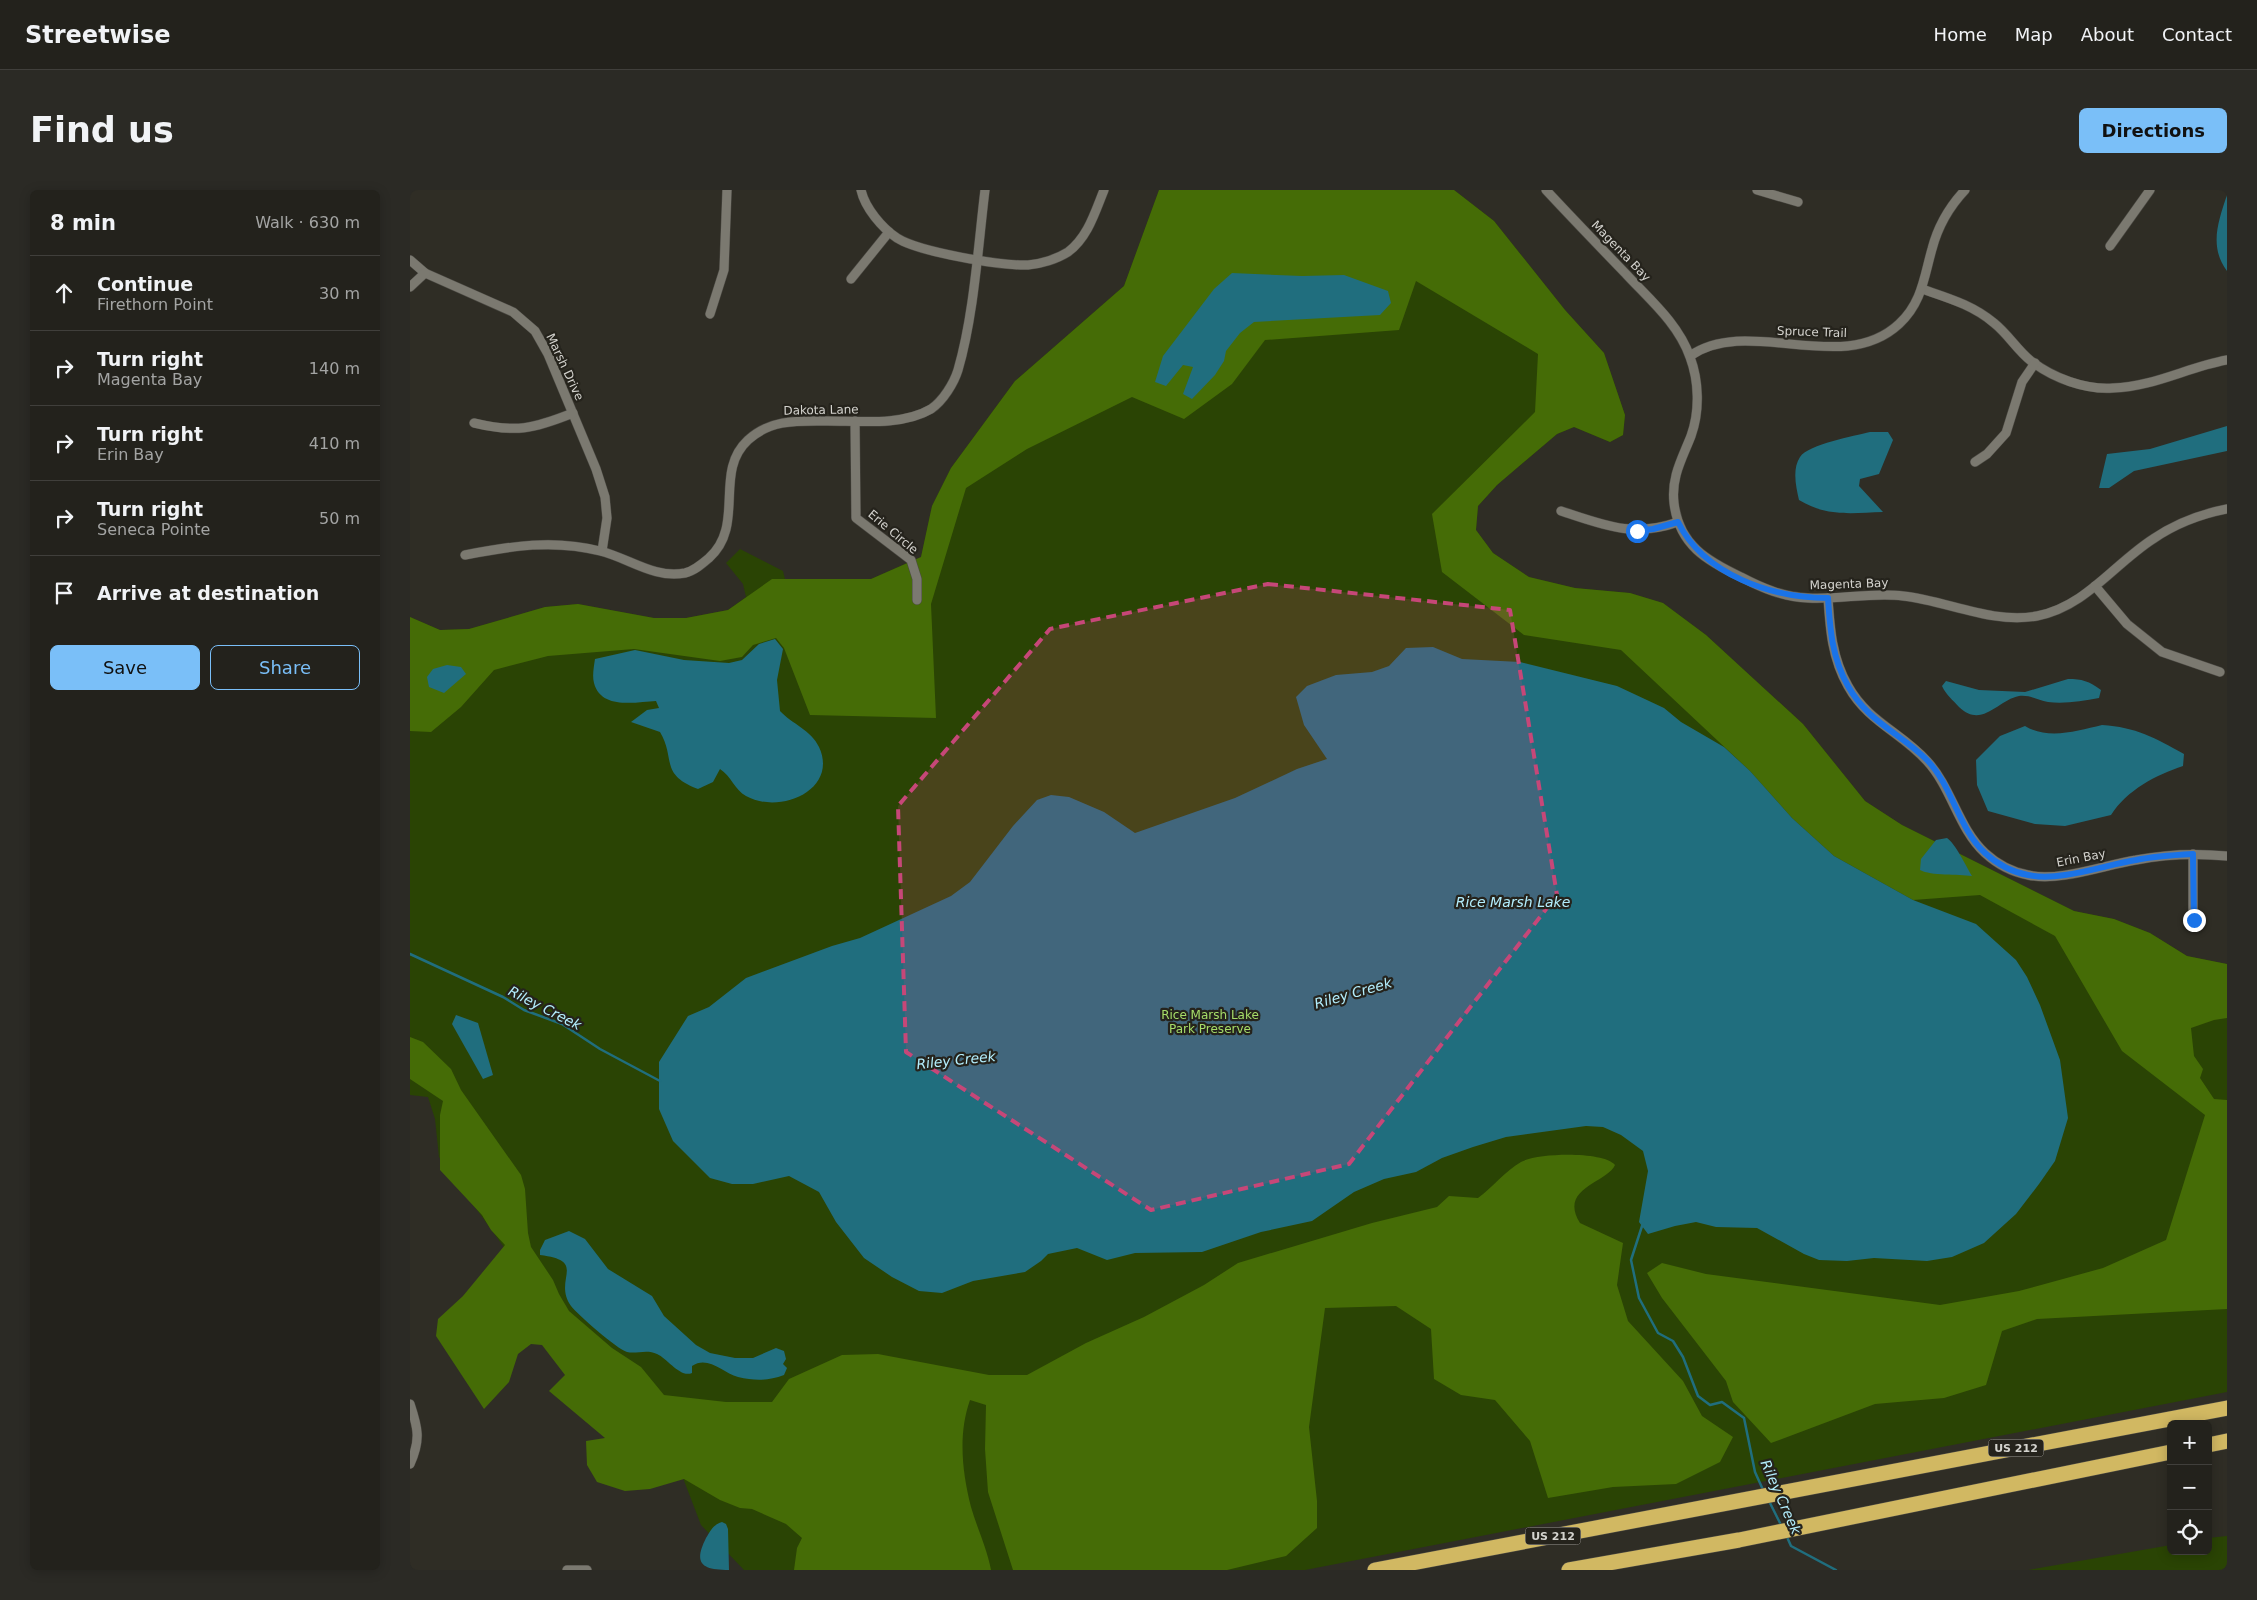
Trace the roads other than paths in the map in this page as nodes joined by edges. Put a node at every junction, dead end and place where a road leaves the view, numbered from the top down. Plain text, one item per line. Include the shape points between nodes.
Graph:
1 (727, 190) edge
2 (860, 190) edge
3 (984, 190) edge
4 (1104, 190) edge
5 (1546, 190) edge
6 (1757, 190) edge
7 (1965, 190) edge
8 (2150, 190) edge
9 (1798, 202) dead end
10 (889, 232) junction
11 (2110, 246) dead end
12 (977, 258) junction
13 (410, 260) edge
14 (425, 273) junction
15 (851, 279) dead end
16 (410, 288) edge
17 (1922, 289) junction
18 (710, 314) dead end
19 (1690, 356) junction
20 (2227, 360) edge
21 (2034, 363) junction
22 (573, 413) junction
23 (855, 421) junction
24 (474, 423) dead end
25 (1975, 462) dead end
26 (2227, 509) edge
27 (1561, 511) dead end
28 (1678, 522) junction
29 (602, 551) junction
30 (465, 555) dead end
31 (2095, 586) junction
32 (1828, 598) junction
33 (917, 600) dead end
34 (2220, 672) dead end
35 (2193, 854) junction
36 (2227, 856) edge
37 (2194, 920) dead end
38 (410, 1404) edge
39 (2227, 1408) edge
40 (2227, 1441) edge
41 (2212, 1444) edge
42 (2167, 1453) edge
43 (410, 1464) edge
44 (567, 1570) edge
45 (587, 1570) edge
46 (1375, 1570) edge
47 (1569, 1570) edge

1 - 18 street via 724,270
2 - 10 street via 873,214
3 - 12 street, Dakota Lane
4 - 12 street via 1090,225 1068,252 1049,261 1028,265
5 - 19 street, Magenta Bay via 1664,314
6 - 9 street
7 - 17 street, Spruce Trail via 1937,232
8 - 11 street
10 - 12 street via 918,248
10 - 15 street
12 - 23 street, Dakota Lane via 962,353 947,393 931,409 904,418
13 - 14 street, Marsh Drive
14 - 16 street
14 - 22 street, Marsh Drive via 513,312 535,331
17 - 19 street, Spruce Trail via 1909,314 1898,326 1868,342 1835,347 1739,342 1699,349
17 - 21 street via 1979,312
19 - 28 street, Magenta Bay via 1697,394 1692,433 1675,475 1674,503
20 - 21 street via 2152,382 2111,389 2070,381
21 - 25 street via 2020,388 2006,433
22 - 24 street via 514,430
22 - 29 street, Marsh Drive via 604,497 607,518
23 - 29 street, Dakota Lane via 786,421 748,440 738,450 733,464 725,538 714,554 686,573 663,574
23 - 33 street, Erie Circle via 856,518 911,560 917,579
26 - 31 street, Magenta Bay via 2196,517 2153,538
27 - 28 street via 1622,530 1653,529
28 - 32 street, Magenta Bay via 1694,548 1721,568 1774,592 1792,597
29 - 30 street, Dakota Lane via 560,544 523,544
31 - 32 street, Magenta Bay via 2058,610 2021,618 1985,614 1901,596
31 - 34 street via 2127,624 2162,652
32 - 35 street, Erin Bay via 1833,649 1839,668 1858,703 1872,718 1926,760 1948,790 1975,842 1999,864 2014,872 2046,877 2137,859
35 - 36 street, Erin Bay
35 - 37 street
38 - 43 street via 418,1426 417,1448
39 - 46 highway, US 212
40 - 41 highway
42 - 47 highway via 1739,1540
44 - 45 street

